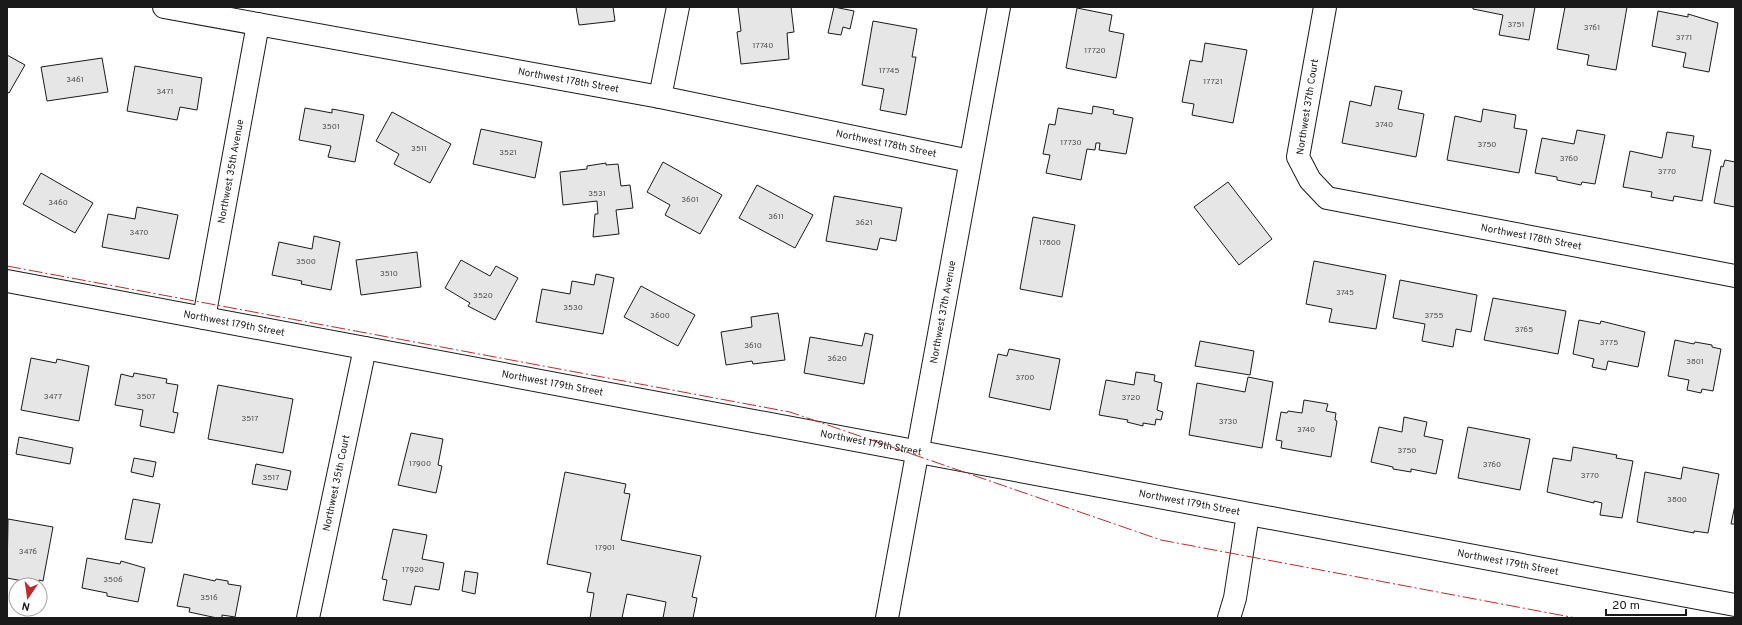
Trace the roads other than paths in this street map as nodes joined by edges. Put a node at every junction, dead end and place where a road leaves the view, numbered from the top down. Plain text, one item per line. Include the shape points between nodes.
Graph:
1 (164, 7) edge
2 (678, 7) edge
3 (999, 7) edge
4 (1325, 7) edge
5 (258, 24) junction
6 (660, 97) junction
7 (970, 161) junction
8 (1327, 198) joint
9 (1735, 276) edge
10 (7, 281) edge
11 (204, 318) junction
12 (365, 348) junction
13 (917, 452) junction
14 (1248, 514) junction
15 (1735, 605) edge
16 (308, 618) edge
17 (887, 618) edge
18 (1228, 618) edge

1 - 5 street, Northwest 178th Street
2 - 6 street
3 - 7 street, Northwest 37th Avenue
4 - 8 street, Northwest 37th Court via 1298,157 1310,180
5 - 6 street, Northwest 178th Street
5 - 11 street, Northwest 35th Avenue
6 - 7 street, Northwest 178th Street
7 - 13 street, Northwest 37th Avenue
8 - 9 street, Northwest 178th Street
10 - 11 street, Northwest 179th Street
11 - 12 street, Northwest 179th Street
12 - 13 street, Northwest 179th Street
12 - 16 street, Northwest 35th Court
13 - 14 street, Northwest 179th Street
13 - 17 street, Northwest 37th Avenue
14 - 15 street, Northwest 179th Street
14 - 18 street via 1235,598

